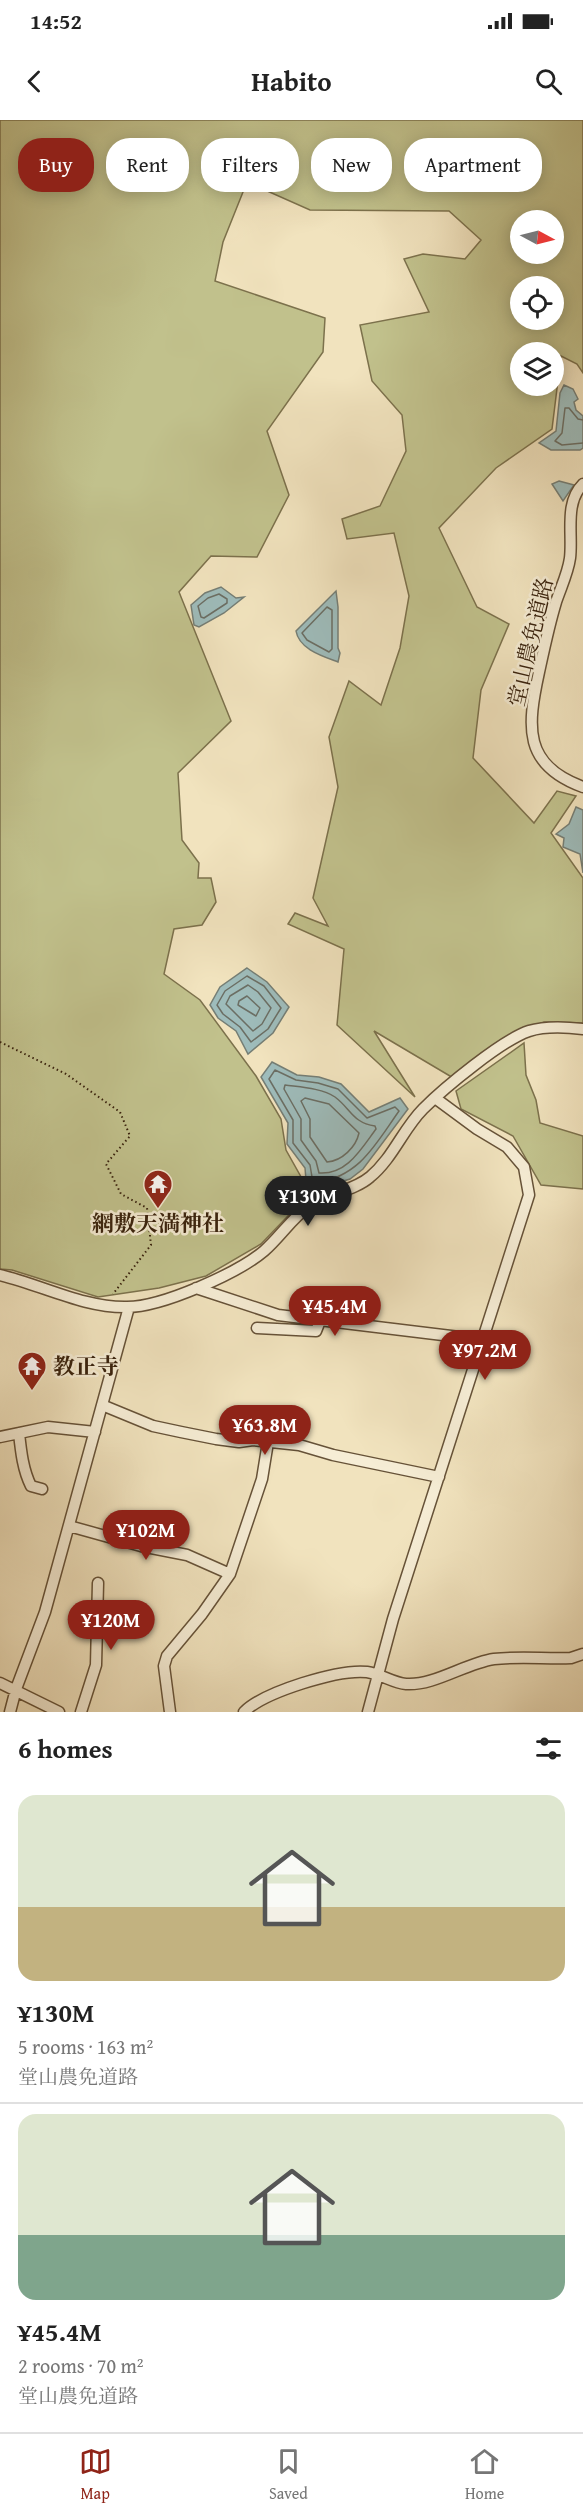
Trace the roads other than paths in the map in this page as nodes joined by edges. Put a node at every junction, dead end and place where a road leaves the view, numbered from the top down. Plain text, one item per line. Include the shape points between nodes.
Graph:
1 (583, 484) edge
2 (583, 787) edge
3 (583, 1029) edge
4 (435, 1098) junction
5 (0, 1275) edge
6 (196, 1288) junction
7 (129, 1307) junction
8 (320, 1321) junction
9 (257, 1328) dead end
10 (484, 1340) junction
11 (102, 1405) junction
12 (95, 1432) junction
13 (19, 1433) junction
14 (0, 1437) edge
15 (268, 1442) junction
16 (439, 1477) junction
17 (42, 1489) dead end
18 (69, 1526) junction
19 (230, 1574) junction
20 (98, 1583) dead end
21 (583, 1654) edge
22 (380, 1674) junction
23 (0, 1683) edge
24 (16, 1689) junction
25 (10, 1712) edge
26 (59, 1712) edge
27 (81, 1712) edge
28 (170, 1712) edge
29 (244, 1712) edge
30 (368, 1712) edge

1 - 2 street, 堂山農免道路 via 571,511 570,558 548,630 533,700 531,737 544,764 565,781
3 - 4 street via 530,1031 511,1039
4 - 6 street via 370,1178 320,1199 242,1267
4 - 10 street via 507,1147 524,1167 529,1195
5 - 7 street via 104,1306
6 - 7 street via 151,1304
6 - 8 street via 278,1315
7 - 11 street
8 - 9 street via 316,1331
8 - 10 street
10 - 16 street
11 - 12 street
11 - 15 street via 153,1426 216,1439
12 - 13 street via 48,1427
12 - 18 street
13 - 14 street
13 - 17 street via 27,1478 31,1486
15 - 16 street via 299,1445
15 - 19 street via 262,1479
16 - 22 street via 393,1619
18 - 19 street via 187,1555
18 - 24 street via 45,1612
19 - 28 street via 167,1656 164,1666
20 - 27 street via 96,1665
21 - 22 street via 572,1658 492,1659 406,1684
22 - 29 street via 350,1672 302,1683 251,1704
22 - 30 street
23 - 24 street
24 - 25 street
24 - 26 street

